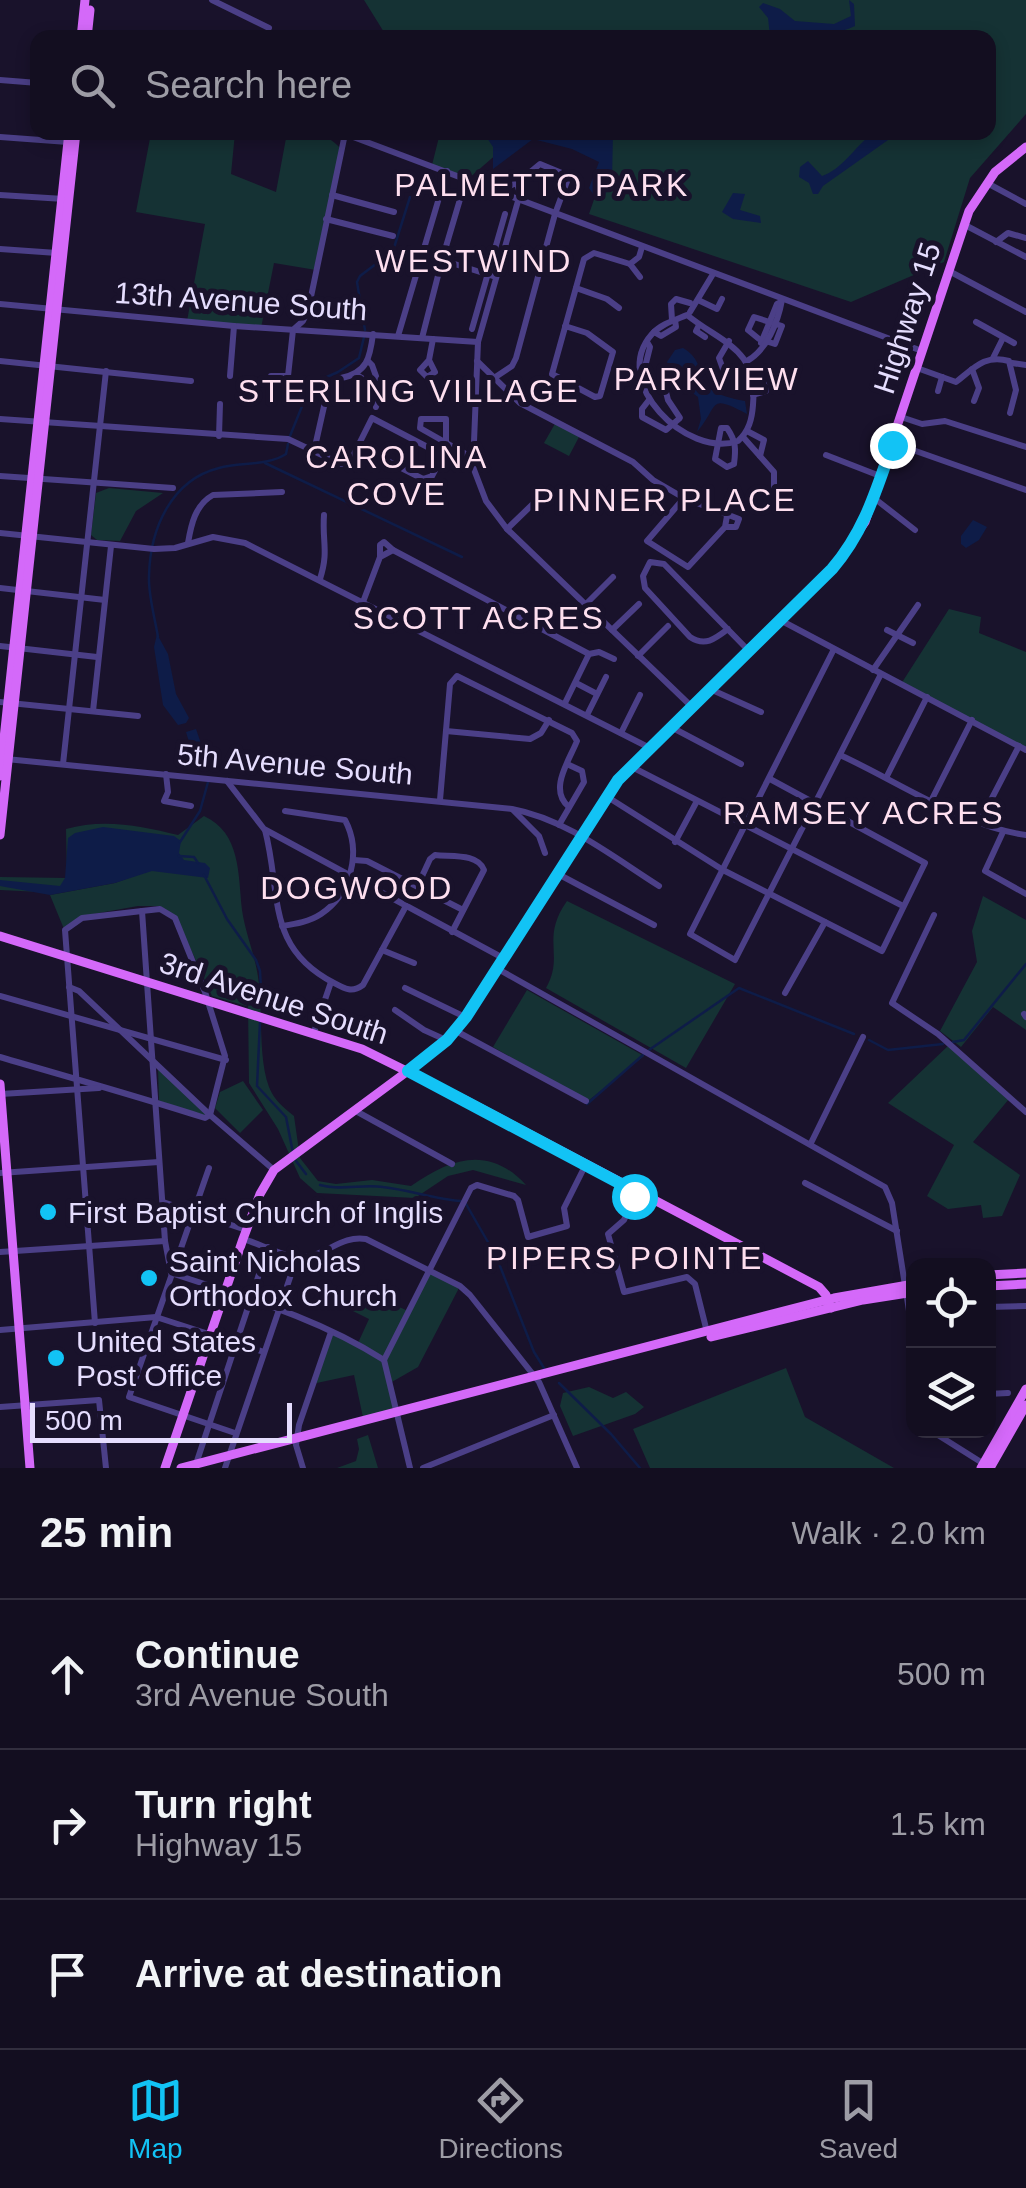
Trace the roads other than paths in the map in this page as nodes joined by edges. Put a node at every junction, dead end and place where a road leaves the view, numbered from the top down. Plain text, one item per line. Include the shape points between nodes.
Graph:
1 (89, 0) edge
2 (212, 0) edge
3 (269, 28) dead end
4 (85, 30) edge
5 (0, 80) edge
6 (30, 82) edge
7 (0, 137) edge
8 (30, 137) edge
9 (71, 140) edge
10 (341, 140) edge
11 (361, 140) edge
12 (1025, 150) edge
13 (447, 171) junction
14 (493, 179) dead end
15 (516, 182) junction
16 (986, 183) junction
17 (0, 195) edge
18 (332, 196) junction
19 (460, 196) dead end
20 (519, 198) junction
21 (66, 199) junction
22 (1026, 204) edge
23 (394, 212) dead end
24 (505, 214) dead end
25 (555, 214) junction
26 (326, 219) junction
27 (964, 224) junction
28 (393, 236) dead end
29 (1026, 238) edge
30 (996, 242) junction
31 (642, 247) junction
32 (0, 249) edge
33 (57, 254) junction
34 (1026, 258) edge
35 (442, 260) junction
36 (630, 264) junction
37 (949, 271) junction
38 (713, 274) junction
39 (492, 276) junction
40 (640, 277) dead end
41 (576, 288) junction
42 (722, 299) dead end
43 (700, 301) junction
44 (781, 301) junction
45 (0, 304) edge
46 (54, 308) junction
47 (619, 308) dead end
48 (689, 310) junction
49 (1026, 312) edge
50 (674, 320) junction
51 (772, 322) junction
52 (976, 322) dead end
53 (700, 325) junction
54 (234, 326) junction
55 (566, 326) junction
56 (293, 330) junction
57 (472, 330) dead end
58 (373, 334) junction
59 (398, 336) junction
60 (705, 337) dead end
61 (422, 338) junction
62 (1003, 338) junction
63 (433, 339) junction
64 (765, 341) junction
65 (478, 342) junction
66 (729, 342) junction
67 (1014, 343) dead end
68 (922, 351) junction
69 (993, 358) junction
70 (429, 360) dead end
71 (476, 360) junction
72 (748, 360) junction
73 (0, 361) edge
74 (368, 361) junction
75 (1012, 363) junction
76 (48, 364) junction
77 (1026, 364) edge
78 (917, 368) junction
79 (972, 368) junction
80 (106, 371) junction
81 (230, 376) dead end
82 (270, 376) dead end
83 (357, 376) junction
84 (752, 376) junction
85 (942, 377) junction
86 (494, 378) junction
87 (191, 382) dead end
88 (338, 383) dead end
89 (643, 384) junction
90 (381, 390) junction
91 (938, 390) dead end
92 (753, 395) junction
93 (649, 400) junction
94 (974, 401) dead end
95 (325, 402) dead end
96 (220, 404) dead end
97 (376, 408) dead end
98 (1010, 413) dead end
99 (901, 418) junction
100 (0, 419) edge
101 (41, 422) junction
102 (674, 422) junction
103 (100, 426) junction
104 (745, 434) junction
105 (219, 436) junction
106 (735, 442) junction
107 (716, 443) junction
108 (893, 443) junction
109 (446, 444) junction
110 (358, 446) junction
111 (1026, 447) edge
112 (314, 451) junction
113 (443, 454) junction
114 (826, 455) dead end
115 (760, 456) junction
116 (473, 462) junction
117 (0, 476) edge
118 (881, 476) junction
119 (35, 479) junction
120 (92, 483) junction
121 (774, 487) dead end
122 (173, 488) dead end
123 (1026, 490) edge
124 (282, 492) dead end
125 (684, 498) junction
126 (874, 498) junction
127 (538, 499) dead end
128 (324, 515) dead end
129 (726, 516) junction
130 (725, 526) junction
131 (507, 530) junction
132 (915, 530) dead end
133 (0, 533) edge
134 (29, 536) junction
135 (85, 543) junction
136 (188, 543) junction
137 (111, 546) junction
138 (613, 578) dead end
139 (320, 579) junction
140 (0, 588) edge
141 (23, 590) junction
142 (80, 598) junction
143 (104, 600) junction
144 (364, 602) junction
145 (586, 604) junction
146 (639, 604) dead end
147 (918, 605) dead end
148 (780, 620) junction
149 (668, 626) dead end
150 (728, 629) junction
151 (612, 630) junction
152 (886, 630) dead end
153 (897, 635) junction
154 (913, 643) dead end
155 (0, 646) edge
156 (16, 647) junction
157 (834, 649) junction
158 (748, 650) junction
159 (589, 654) junction
160 (73, 655) junction
161 (638, 656) junction
162 (98, 657) junction
163 (614, 659) dead end
164 (877, 672) junction
165 (606, 678) dead end
166 (576, 683) junction
167 (709, 688) junction
168 (597, 694) junction
169 (640, 695) dead end
170 (927, 697) junction
171 (7, 703) edge
172 (565, 704) junction
173 (690, 706) junction
174 (67, 708) junction
175 (92, 711) junction
176 (761, 712) dead end
177 (587, 715) junction
178 (138, 716) dead end
179 (548, 720) junction
180 (972, 720) junction
181 (670, 726) junction
182 (446, 731) junction
183 (621, 733) junction
184 (648, 747) junction
185 (1022, 748) edge
186 (840, 754) junction
187 (3, 759) edge
188 (63, 764) junction
189 (567, 764) junction
190 (741, 764) dead end
191 (630, 766) junction
192 (166, 774) junction
193 (0, 776) edge
194 (886, 776) junction
195 (770, 779) junction
196 (226, 780) junction
197 (606, 796) junction
198 (440, 800) junction
199 (932, 800) junction
200 (697, 801) junction
201 (815, 804) junction
202 (191, 806) dead end
203 (569, 807) junction
204 (512, 809) junction
205 (285, 811) dead end
206 (979, 823) junction
207 (560, 825) junction
208 (746, 826) junction
209 (264, 829) junction
210 (1003, 832) junction
211 (0, 835) edge
212 (1026, 835) edge
213 (580, 837) junction
214 (675, 842) junction
215 (792, 849) junction
216 (545, 853) dead end
217 (354, 860) junction
218 (723, 870) junction
219 (557, 873) junction
220 (350, 875) junction
221 (418, 885) junction
222 (659, 886) dead end
223 (770, 892) junction
224 (1026, 894) edge
225 (406, 906) junction
226 (903, 906) junction
227 (142, 910) junction
228 (463, 910) junction
229 (934, 915) dead end
230 (825, 922) junction
231 (654, 925) dead end
232 (282, 926) junction
233 (452, 932) junction
234 (0, 936) edge
235 (382, 950) junction
236 (67, 955) junction
237 (504, 959) junction
238 (414, 963) dead end
239 (498, 969) junction
240 (146, 982) junction
241 (331, 982) junction
242 (69, 988) junction
243 (405, 988) dead end
244 (785, 993) dead end
245 (0, 996) edge
246 (208, 999) junction
247 (395, 1010) dead end
248 (466, 1017) junction
249 (72, 1018) junction
250 (122, 1030) junction
251 (456, 1030) junction
252 (314, 1032) junction
253 (863, 1037) dead end
254 (447, 1040) junction
255 (151, 1041) junction
256 (0, 1056) edge
257 (154, 1060) junction
258 (226, 1060) junction
259 (408, 1071) junction
260 (75, 1079) junction
261 (0, 1084) edge
262 (102, 1088) junction
263 (76, 1091) junction
264 (0, 1094) edge
265 (586, 1100) dead end
266 (156, 1102) junction
267 (353, 1110) junction
268 (1025, 1110) edge
269 (210, 1114) junction
270 (811, 1144) junction
271 (0, 1152) edge
272 (159, 1162) junction
273 (452, 1164) dead end
274 (586, 1164) junction
275 (209, 1168) dead end
276 (83, 1169) junction
277 (274, 1170) junction
278 (3, 1173) edge
279 (805, 1183) dead end
280 (636, 1192) junction
281 (164, 1202) junction
282 (193, 1211) junction
283 (896, 1231) junction
284 (245, 1234) junction
285 (165, 1240) junction
286 (89, 1245) junction
287 (268, 1247) junction
288 (7, 1251) edge
289 (298, 1257) junction
290 (428, 1272) junction
291 (906, 1272) edge
292 (171, 1273) junction
293 (1026, 1273) edge
294 (996, 1275) edge
295 (1026, 1284) edge
296 (996, 1286) edge
297 (819, 1287) junction
298 (906, 1288) edge
299 (906, 1289) edge
300 (228, 1290) junction
301 (854, 1294) junction
302 (251, 1297) junction
303 (829, 1304) junction
304 (1026, 1306) edge
305 (280, 1307) junction
306 (996, 1307) edge
307 (156, 1317) junction
308 (95, 1323) junction
309 (17, 1328) junction
310 (0, 1330) edge
311 (331, 1332) junction
312 (212, 1335) junction
313 (708, 1335) junction
314 (236, 1343) junction
315 (264, 1352) junction
316 (384, 1360) junction
317 (537, 1380) junction
318 (1026, 1389) edge
319 (1008, 1393) dead end
320 (996, 1394) edge
321 (23, 1406) junction
322 (1026, 1406) edge
323 (0, 1407) edge
324 (185, 1414) junction
325 (398, 1415) junction
326 (554, 1415) junction
327 (209, 1423) junction
328 (235, 1433) junction
329 (942, 1438) edge
330 (297, 1442) junction
331 (227, 1462) edge
332 (201, 1466) edge
333 (574, 1467) edge
334 (986, 1467) edge
335 (28, 1468) edge
336 (106, 1468) edge
337 (168, 1468) edge
338 (182, 1468) edge
339 (302, 1468) edge
340 (410, 1468) edge
341 (423, 1468) edge

1 - 4 main road
2 - 3 street
5 - 6 street
7 - 8 street
9 - 21 main road
10 - 18 street
11 - 13 street
12 - 16 main road, Highway 15
13 - 20 street
13 - 59 street
14 - 15 street
15 - 20 street
15 - 25 street via 540,164 569,176
16 - 22 street
16 - 27 main road, Highway 15
17 - 21 street
18 - 23 street
18 - 26 street
19 - 35 street
20 - 25 street
20 - 39 street
21 - 33 main road
21 - 46 main road
24 - 39 street
25 - 31 street
25 - 86 street via 516,358
26 - 28 street
26 - 56 street via 306,316
27 - 30 street
27 - 37 main road, Highway 15
29 - 30 street via 1008,233
30 - 34 street
31 - 36 street
31 - 38 street
32 - 33 street
33 - 46 main road
35 - 39 street
35 - 61 street
36 - 40 street
36 - 41 street via 590,254
37 - 49 street
37 - 68 main road, Highway 15
38 - 43 street
38 - 44 street
39 - 57 street
39 - 65 street
41 - 47 street
41 - 55 street
42 - 43 street via 717,309
43 - 48 street
44 - 51 street
44 - 68 street
45 - 46 street, 13th Avenue South
46 - 54 street, 13th Avenue South
46 - 76 main road
48 - 50 street
48 - 50 street via 676,299 670,304
48 - 53 street
50 - 89 street via 647,342
51 - 64 street
51 - 64 street via 782,326 775,344
51 - 64 street via 754,317 748,330
52 - 62 street
53 - 60 street via 696,332
53 - 66 street
54 - 56 street, 13th Avenue South
54 - 81 street
55 - 55 street via 613,352 601,398 552,374
56 - 58 street, 13th Avenue South
56 - 82 street via 288,376
58 - 59 street, 13th Avenue South
58 - 74 street
59 - 61 street, 13th Avenue South
61 - 63 street, 13th Avenue South
62 - 67 street
62 - 69 street
63 - 65 street, 13th Avenue South
63 - 70 street
64 - 72 street
65 - 71 street
66 - 72 street
66 - 84 street via 720,366 730,377
68 - 78 main road, Highway 15
69 - 75 street
69 - 79 street
71 - 86 street
71 - 116 street
72 - 84 street
73 - 76 street
74 - 83 street
74 - 90 street
75 - 77 street
75 - 98 street via 1016,390
76 - 80 street
76 - 101 main road
78 - 85 street
78 - 99 main road, Highway 15
79 - 85 street via 956,382
79 - 94 street via 979,388
80 - 87 street
80 - 103 street
83 - 88 street
83 - 90 street
84 - 92 street
84 - 92 street via 770,382
85 - 91 street
86 - 125 street via 520,404 633,462
89 - 93 street
89 - 102 street via 666,388 681,415
90 - 97 street
92 - 104 street
93 - 102 street
93 - 102 street via 642,418 666,430
95 - 112 street
96 - 105 street
99 - 108 main road, Highway 15
99 - 111 street via 945,422
100 - 101 street
101 - 103 street
101 - 119 main road
102 - 107 street via 690,436
103 - 105 street
103 - 120 street
104 - 106 street
104 - 115 street
104 - 115 street via 764,440
105 - 112 street via 288,439
106 - 107 street
106 - 107 street via 724,427
106 - 107 street via 734,464 727,467 717,463
108 - 118 main road, Highway 15
108 - 123 street
109 - 109 street via 420,428 421,419 446,419
109 - 116 street
110 - 112 street via 346,464
110 - 113 street via 422,479 432,476
110 - 113 street via 372,418
113 - 116 street
114 - 118 street
115 - 121 street via 774,472
116 - 131 street via 486,501
117 - 119 street
118 - 126 main road, Highway 15
119 - 120 street
119 - 134 main road
120 - 122 street
120 - 135 street
124 - 136 street via 213,494 195,515
125 - 129 street
125 - 130 street via 646,540 688,567
126 - 132 street
126 - 148 main road, Highway 15 via 851,547
127 - 131 street
128 - 139 street via 327,552
129 - 130 street
129 - 130 street via 739,522
131 - 145 street
133 - 134 street
134 - 135 street
134 - 141 main road
135 - 137 street
135 - 142 street
136 - 137 street
136 - 139 street via 213,537 245,543
137 - 143 street
138 - 145 street
139 - 144 street
140 - 141 street
141 - 142 street
141 - 156 main road
142 - 143 street
142 - 160 street
143 - 162 street
144 - 159 street via 380,557 393,550
144 - 172 street
145 - 151 street
146 - 151 street
147 - 153 street
148 - 157 street
148 - 158 main road, Highway 15
149 - 161 street
150 - 150 street via 712,640 690,637 645,588 650,562 664,564
150 - 158 street
151 - 161 street
152 - 153 street
153 - 154 street
153 - 164 street
155 - 156 street
156 - 160 street
156 - 171 main road
157 - 164 street
157 - 195 street
158 - 167 main road, Highway 15
159 - 163 street
159 - 166 street
160 - 162 street
160 - 174 street
161 - 173 street
162 - 175 street
164 - 170 street
164 - 186 street
165 - 168 street
166 - 168 street
166 - 172 street
167 - 173 main road, Highway 15
167 - 176 street
168 - 177 street
169 - 183 street
170 - 180 street
170 - 194 street
171 - 174 street
171 - 187 main road
172 - 177 street
173 - 181 main road, Highway 15
174 - 175 street
174 - 188 street
175 - 178 street
177 - 183 street
179 - 182 street via 530,739
179 - 182 street via 457,676 450,684
179 - 189 street via 576,738
180 - 185 street
180 - 199 street
181 - 184 main road, Highway 15
181 - 190 street
182 - 198 street
183 - 184 street
184 - 191 main road, Highway 15
185 - 206 street
186 - 194 street
186 - 201 street
187 - 188 street, 5th Avenue South
187 - 193 main road
187 - 211 main road
188 - 192 street, 5th Avenue South
189 - 203 street via 560,791
189 - 203 street via 582,772 584,782
191 - 197 main road, Highway 15
191 - 200 street
192 - 196 street, 5th Avenue South
192 - 202 street via 164,801
194 - 199 street
195 - 201 street
195 - 208 street
196 - 198 street, 5th Avenue South
196 - 209 street
197 - 213 main road, Highway 15
197 - 214 street
198 - 204 street, 5th Avenue South
199 - 206 street
200 - 208 street
200 - 214 street
201 - 215 street
201 - 226 street via 925,863
203 - 207 street
204 - 207 street, 5th Avenue South
204 - 216 street via 532,826
205 - 217 street via 346,820
206 - 210 street
207 - 213 street, 5th Avenue South
208 - 215 street
208 - 218 street
209 - 220 street
209 - 232 street
210 - 212 street
210 - 224 street via 985,871
213 - 219 main road, Highway 15
213 - 222 street, 5th Avenue South
214 - 218 street
215 - 223 street
215 - 226 street
217 - 220 street
217 - 221 street via 368,860
218 - 223 street
218 - 223 street via 690,934 735,960
219 - 231 street
219 - 237 main road, Highway 15
220 - 225 street
220 - 232 street via 324,912
221 - 228 street
221 - 228 street via 435,855 479,860 484,870
223 - 230 street
225 - 233 street
225 - 235 street
226 - 230 street via 882,952
227 - 236 street via 76,920 65,930
227 - 240 street
227 - 246 street via 165,910 178,922
228 - 233 street
229 - 268 street via 892,1004 938,1034
230 - 244 street
232 - 241 street via 298,959
233 - 237 street
234 - 236 main road, 3rd Avenue South
235 - 238 street
235 - 241 street via 356,990
236 - 240 main road, 3rd Avenue South
236 - 242 street
237 - 239 main road, Highway 15
239 - 248 main road, Highway 15
239 - 270 street
240 - 246 main road, 3rd Avenue South
240 - 255 street
241 - 252 street
242 - 249 street
242 - 250 street
243 - 248 street
245 - 249 street
246 - 252 main road, 3rd Avenue South
246 - 258 street
247 - 254 street
248 - 251 main road, Highway 15
249 - 250 street
249 - 260 street
250 - 255 street
250 - 257 street
251 - 254 main road, Highway 15
251 - 265 street
252 - 259 main road, 3rd Avenue South
253 - 270 street
254 - 259 main road, Highway 15
255 - 257 street
255 - 258 street
256 - 260 street
257 - 266 street
257 - 269 street
258 - 269 street
259 - 267 main road, Highway 15
259 - 274 main road, 3rd Avenue South
260 - 262 street
260 - 263 street
261 - 264 main road
262 - 263 street
262 - 266 street
263 - 264 street
263 - 276 street
264 - 278 main road
266 - 269 street
266 - 272 street
267 - 273 street
267 - 277 main road, Highway 15
269 - 277 street
270 - 283 street via 885,1187
271 - 278 main road
272 - 276 street
272 - 281 street
274 - 280 main road, 3rd Avenue South
274 - 290 street via 564,1208 567,1226 528,1237 518,1200 474,1186
275 - 282 street
276 - 278 street
276 - 286 street
277 - 284 main road, Highway 15
278 - 288 main road
279 - 283 street
280 - 297 main road, 3rd Avenue South
280 - 313 street via 624,1220 608,1234 624,1292 687,1277
281 - 282 street
281 - 285 street
282 - 284 street
282 - 292 street
283 - 291 street
284 - 287 street
284 - 300 main road, Highway 15
285 - 286 street
285 - 292 street
286 - 288 street
286 - 308 street
287 - 289 street
287 - 302 street
288 - 309 main road
289 - 290 street via 360,1238
289 - 305 street
290 - 316 street
290 - 317 street via 470,1295
292 - 300 street
292 - 307 street
293 - 294 main road
295 - 296 main road
297 - 301 main road
297 - 303 main road, 3rd Avenue South
298 - 301 main road
299 - 303 main road
300 - 302 street
300 - 312 main road, Highway 15
301 - 303 main road
302 - 305 street
302 - 314 street
303 - 313 main road
304 - 306 street
305 - 311 street
305 - 315 street
307 - 308 street
307 - 312 street
307 - 324 street via 129,1397
308 - 309 street
309 - 310 street
309 - 321 main road
311 - 316 street
311 - 330 street
312 - 314 street
312 - 324 main road, Highway 15
313 - 317 main road
314 - 315 street
314 - 327 street
315 - 328 street
316 - 325 street
317 - 325 main road
317 - 326 street
318 - 334 main road
319 - 320 street
321 - 323 street
321 - 335 main road
321 - 336 street via 99,1400
322 - 334 main road
324 - 327 street
324 - 337 main road, Highway 15
325 - 330 main road
325 - 340 street
326 - 333 street
326 - 341 street
327 - 328 street
327 - 332 street
328 - 331 street
329 - 334 street
330 - 331 main road
330 - 339 street
331 - 332 main road
332 - 338 main road

